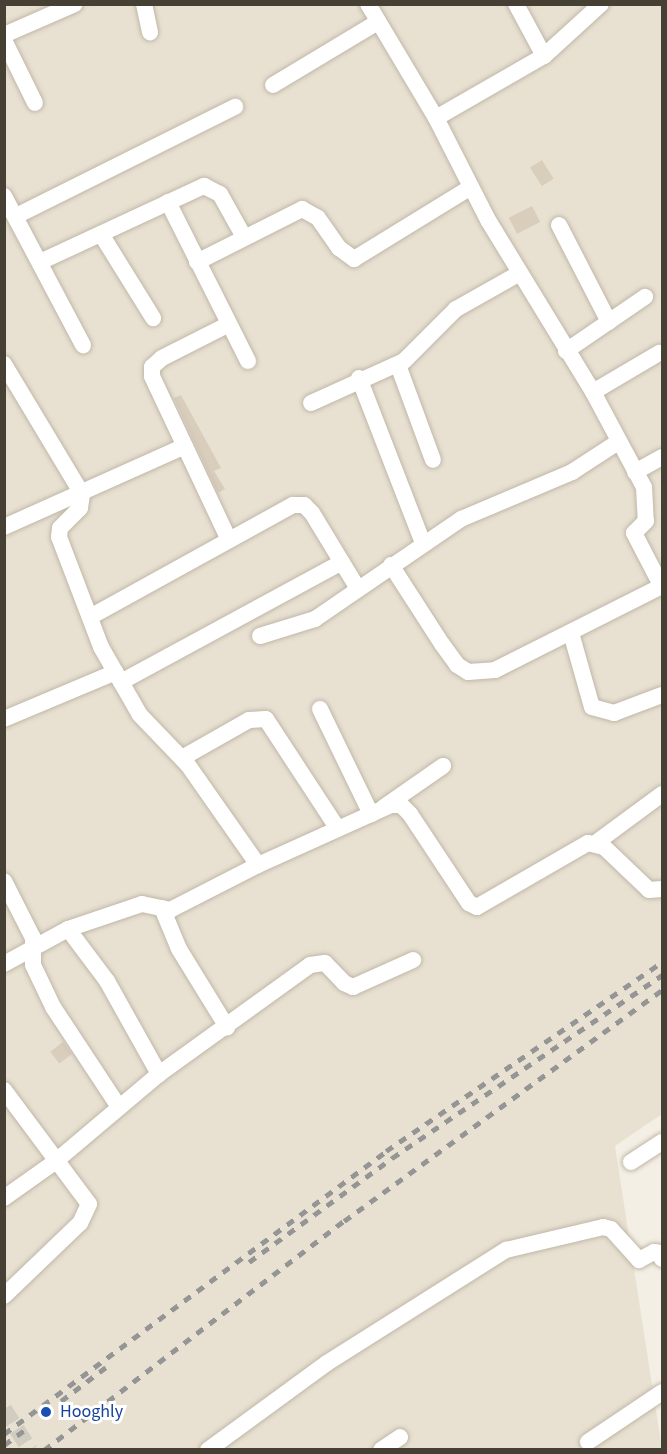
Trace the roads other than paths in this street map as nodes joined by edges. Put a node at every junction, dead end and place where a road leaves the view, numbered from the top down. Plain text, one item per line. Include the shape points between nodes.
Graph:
1 (75, 4) edge
2 (144, 4) edge
3 (368, 4) edge
4 (516, 4) edge
5 (601, 4) edge
6 (378, 22) junction
7 (150, 32) dead end
8 (4, 35) edge
9 (4, 40) edge
10 (544, 56) junction
11 (273, 85) dead end
12 (35, 103) dead end
13 (236, 106) dead end
14 (436, 118) junction
15 (471, 187) junction
16 (4, 196) edge
17 (168, 202) junction
18 (16, 216) junction
19 (559, 225) dead end
20 (101, 234) junction
21 (244, 237) junction
22 (197, 261) junction
23 (40, 262) junction
24 (520, 273) junction
25 (645, 297) dead end
26 (153, 318) dead end
27 (609, 322) junction
28 (229, 324) junction
29 (83, 345) dead end
30 (566, 351) junction
31 (660, 353) dead end
32 (248, 361) dead end
33 (4, 364) edge
34 (398, 364) junction
35 (359, 378) junction
36 (593, 392) junction
37 (310, 403) dead end
38 (618, 442) junction
39 (185, 446) junction
40 (663, 458) edge
41 (433, 460) dead end
42 (635, 472) junction
43 (82, 494) junction
44 (663, 512) edge
45 (646, 521) junction
46 (4, 527) edge
47 (229, 540) junction
48 (423, 543) junction
49 (342, 562) junction
50 (391, 565) junction
51 (661, 580) edge
52 (357, 587) junction
53 (90, 617) junction
54 (571, 633) junction
55 (260, 636) dead end
56 (118, 677) junction
57 (663, 695) edge
58 (320, 709) dead end
59 (4, 719) edge
60 (182, 758) junction
61 (443, 766) dead end
62 (663, 794) edge
63 (375, 812) junction
64 (338, 829) junction
65 (597, 842) junction
66 (258, 865) junction
67 (4, 881) edge
68 (663, 889) edge
69 (162, 908) junction
70 (69, 929) junction
71 (35, 948) junction
72 (413, 960) dead end
73 (4, 964) edge
74 (227, 1027) junction
75 (159, 1074) junction
76 (4, 1090) edge
77 (119, 1107) junction
78 (663, 1142) edge
79 (56, 1161) junction
80 (631, 1162) dead end
81 (4, 1198) edge
82 (660, 1253) edge
83 (4, 1296) edge
84 (663, 1392) edge
85 (400, 1437) dead end
86 (588, 1442) dead end
87 (208, 1449) edge
88 (381, 1449) edge

1 - 8 street
2 - 7 street
3 - 6 street
4 - 10 street
5 - 10 street
6 - 11 street
6 - 14 street
9 - 12 street
10 - 14 street
13 - 18 street
14 - 15 street
15 - 21 street via 354,259 339,248 309,210 302,209
15 - 24 street
16 - 18 street
17 - 20 street
17 - 21 street via 212,186
17 - 22 street
18 - 23 street
19 - 27 street
20 - 23 street
20 - 26 street
21 - 22 street
22 - 28 street
23 - 29 street
24 - 30 street
24 - 34 street via 469,299
25 - 27 street
27 - 30 street
28 - 32 street
28 - 39 street via 152,367 152,376
30 - 36 street
31 - 36 street
33 - 43 street
34 - 35 street
34 - 41 street
35 - 37 street
35 - 48 street
36 - 38 street
38 - 42 street
38 - 48 street via 572,472 461,519
39 - 43 street
39 - 47 street
40 - 42 street
42 - 45 street via 648,499
43 - 46 street
43 - 53 street via 80,508 60,528 59,537
44 - 45 street
45 - 51 street via 634,533
47 - 49 street via 293,505 304,505
47 - 53 street
48 - 50 street
49 - 52 street
49 - 56 street
50 - 52 street
50 - 54 street via 452,658 468,672 495,670
51 - 54 street
52 - 55 street via 315,619
53 - 56 street
54 - 57 street via 592,707 614,713
56 - 59 street
56 - 60 street via 140,715
58 - 63 street
60 - 64 street via 249,720 266,719
60 - 66 street
61 - 63 street
62 - 65 street
63 - 64 street
63 - 65 street via 401,805 469,903 477,907 578,847
64 - 66 street
65 - 68 street via 648,890
66 - 69 street via 178,907
67 - 71 street
69 - 70 street via 142,904
69 - 74 street via 179,949
70 - 71 street
70 - 75 street via 107,981
71 - 73 street
71 - 77 street via 33,965 53,1007
72 - 74 street via 353,987 326,963 317,962
74 - 75 street
75 - 77 street
76 - 79 street
77 - 79 street
78 - 80 street
79 - 81 street
79 - 83 street via 86,1199 87,1214
82 - 87 street via 639,1260 611,1230 603,1227 506,1250 327,1363
84 - 86 street
85 - 88 street

